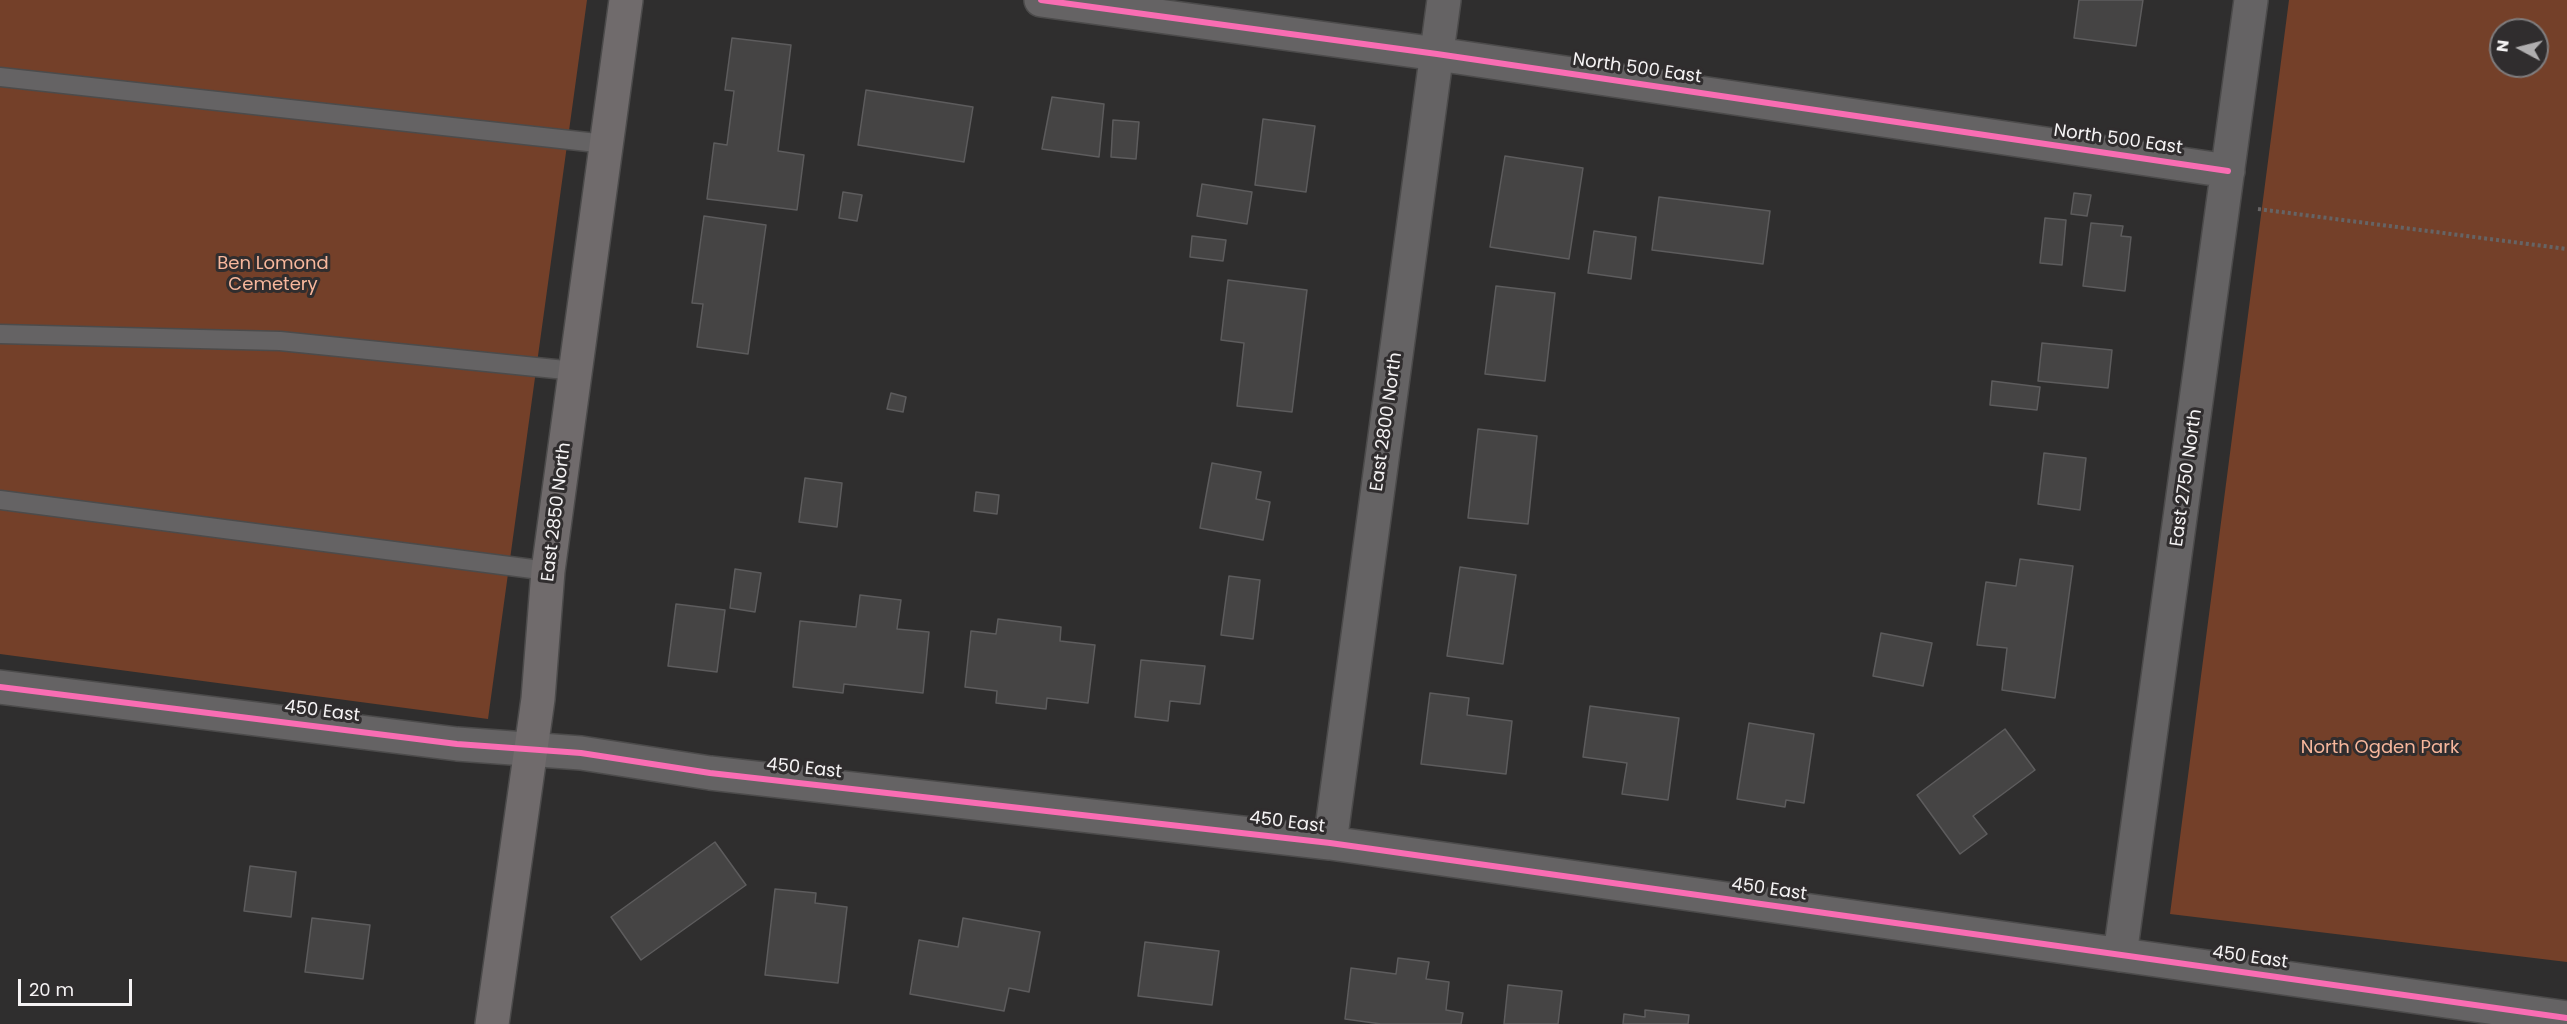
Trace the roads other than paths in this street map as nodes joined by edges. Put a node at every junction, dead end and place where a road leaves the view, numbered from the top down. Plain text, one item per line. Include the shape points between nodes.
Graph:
1 (626, 0) edge
2 (1041, 0) edge
3 (1444, 0) edge
4 (2251, 0) edge
5 (1437, 54) junction
6 (0, 77) edge
7 (606, 144) junction
8 (2228, 171) junction
9 (0, 334) edge
10 (575, 370) junction
11 (0, 500) edge
12 (548, 571) junction
13 (0, 687) edge
14 (531, 750) junction
15 (1330, 843) junction
16 (2120, 955) junction
17 (2567, 1018) edge
18 (492, 1024) edge

1 - 7 street, East 2850 North
2 - 5 street, North 500 East
3 - 5 street, East 2800 North
4 - 8 street, East 2750 North
5 - 8 street, North 500 East
5 - 15 street, East 2800 North
6 - 7 lane
7 - 10 street, East 2850 North
8 - 16 street, East 2750 North
9 - 10 lane via 280,341
10 - 12 street, East 2850 North
11 - 12 lane
12 - 14 street, East 2850 North
13 - 14 street, 450 East
14 - 15 street, 450 East
14 - 18 street, East 2850 North
15 - 16 street, 450 East
16 - 17 street, 450 East

